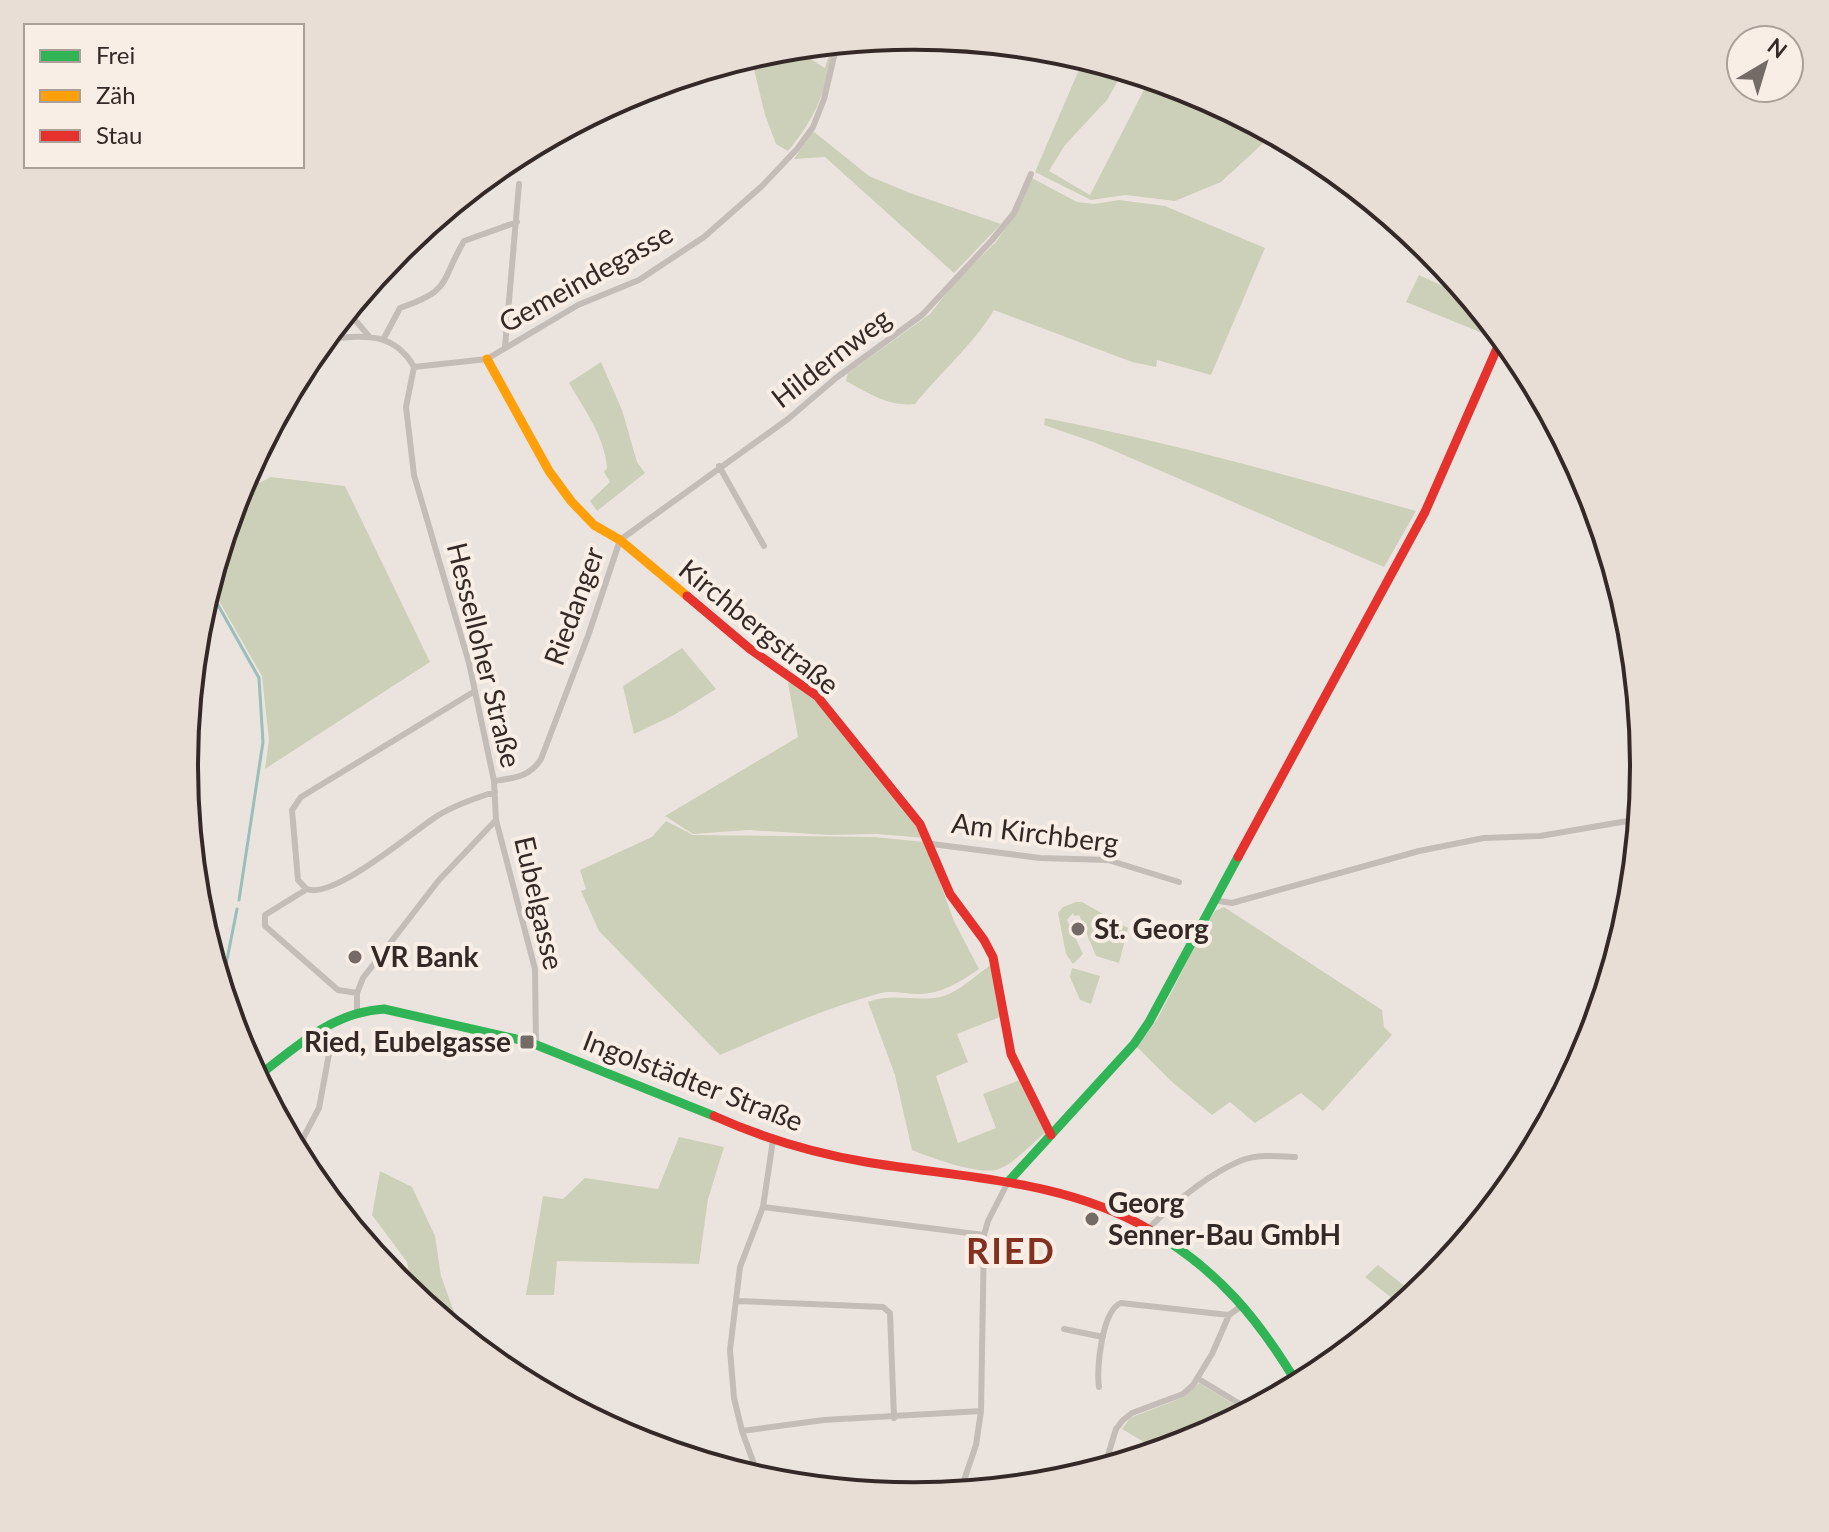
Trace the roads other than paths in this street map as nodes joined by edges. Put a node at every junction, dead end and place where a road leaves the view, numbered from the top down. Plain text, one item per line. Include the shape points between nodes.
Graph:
1 (834, 55) edge
2 (1031, 174) dead end
3 (519, 184) dead end
4 (517, 222) junction
5 (355, 320) edge
6 (368, 335) junction
7 (341, 338) edge
8 (383, 340) junction
9 (505, 347) junction
10 (1497, 349) edge
11 (487, 359) junction
12 (414, 367) junction
13 (719, 466) junction
14 (620, 540) junction
15 (764, 546) dead end
16 (475, 691) junction
17 (494, 781) junction
18 (495, 792) junction
19 (496, 820) junction
20 (1628, 821) edge
21 (932, 844) junction
22 (1179, 882) dead end
23 (307, 889) junction
24 (1213, 900) junction
25 (357, 993) junction
26 (357, 1010) junction
27 (331, 1043) dead end
28 (536, 1045) junction
29 (266, 1070) edge
30 (1051, 1135) junction
31 (303, 1138) edge
32 (773, 1140) junction
33 (1295, 1157) dead end
34 (1008, 1182) junction
35 (763, 1207) junction
36 (1149, 1228) junction
37 (984, 1235) junction
38 (738, 1301) junction
39 (1243, 1305) junction
40 (1229, 1315) junction
41 (1064, 1329) dead end
42 (1103, 1337) junction
43 (1292, 1374) edge
44 (1197, 1378) junction
45 (1099, 1387) dead end
46 (1240, 1404) dead end
47 (981, 1411) junction
48 (894, 1418) junction
49 (742, 1431) junction
50 (1108, 1456) edge
51 (754, 1463) edge
52 (964, 1480) edge

1 - 9 street, Gemeindegasse via 813,127 762,186 704,237 639,280 578,305
2 - 13 street, Hildernweg via 1014,213 922,315
3 - 4 street
4 - 8 street via 464,241 445,283 430,298 400,308
4 - 9 street
5 - 6 street
6 - 7 street
6 - 8 street
8 - 12 street via 397,346
9 - 11 street, Gemeindegasse
10 - 24 main road via 1425,512
11 - 12 street, Gemeindegasse
11 - 14 main road, Riedanger via 571,501 594,525
12 - 16 street, Hesselloher Straße via 406,407 414,475
13 - 14 street, Hildernweg
13 - 15 street
14 - 17 street, Riedanger via 541,759 531,772
14 - 21 main road, Kirchbergstraße via 750,649 817,696
16 - 17 street, Hesselloher Straße
16 - 23 street via 301,797 292,810 298,880
17 - 18 street, Hesselloher Straße
18 - 19 street, Hesselloher Straße
18 - 23 street via 439,814 362,871 317,890
19 - 25 street via 439,880
19 - 28 street, Eubelgasse via 535,969
20 - 24 street via 1540,836 1471,840 1232,903
21 - 22 street, Am Kirchberg via 1040,858 1108,860
21 - 30 main road, Kirchbergstraße via 949,893 989,943 1011,1054
23 - 25 street via 265,915 265,926 338,990
24 - 30 main road via 1134,1045
25 - 26 street
26 - 28 main road, Ingolstädter Straße via 384,1009
26 - 29 main road
27 - 31 street via 319,1108
28 - 32 main road, Ingolstädter Straße
30 - 34 main road
32 - 34 main road, Ingolstädter Straße via 872,1164
32 - 35 street
33 - 36 street via 1240,1161
34 - 36 main road, Ingolstädter Straße via 1085,1200
34 - 37 street
35 - 37 street
35 - 38 street via 740,1267
36 - 39 main road, Ingolstädter Straße via 1198,1260
37 - 47 street
38 - 48 street via 883,1307 890,1313
38 - 49 street via 730,1350
39 - 40 street
39 - 43 main road, Ingolstädter Straße
40 - 42 street via 1121,1303 1108,1313
40 - 44 street
41 - 42 street
42 - 45 street
44 - 46 street
44 - 50 street via 1183,1394 1123,1420
47 - 48 street
47 - 52 street
48 - 49 street
49 - 51 street

